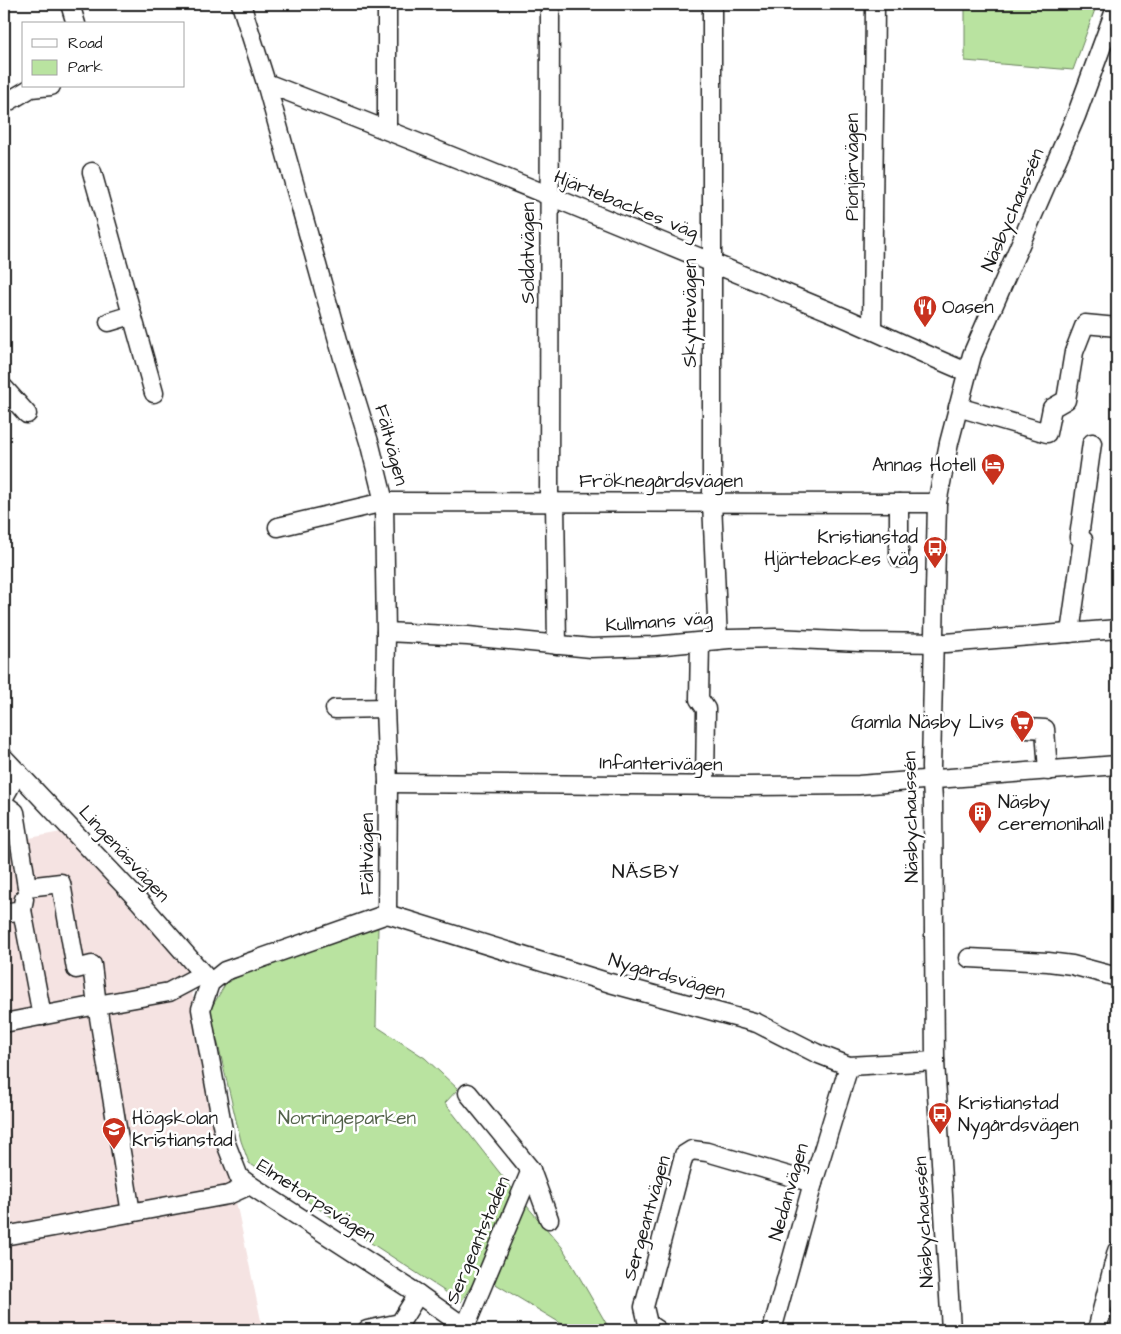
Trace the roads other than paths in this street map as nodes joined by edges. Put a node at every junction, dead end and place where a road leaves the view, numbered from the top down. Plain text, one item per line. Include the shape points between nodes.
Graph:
1 (70, 4) edge
2 (241, 4) edge
3 (387, 4) edge
4 (550, 4) edge
5 (712, 4) edge
6 (875, 4) edge
7 (1117, 5) edge
8 (75, 22) edge
9 (266, 83) junction
10 (31, 88) edge
11 (4, 104) edge
12 (387, 130) junction
13 (92, 172) dead end
14 (550, 197) junction
15 (711, 263) junction
16 (132, 315) junction
17 (109, 322) dead end
18 (1117, 327) edge
19 (872, 330) junction
20 (967, 372) junction
21 (4, 388) edge
22 (154, 394) dead end
23 (958, 407) junction
24 (27, 414) dead end
25 (1092, 443) dead end
26 (384, 502) junction
27 (552, 502) junction
28 (712, 502) junction
29 (937, 503) junction
30 (899, 504) junction
31 (278, 527) dead end
32 (899, 558) dead end
33 (1117, 629) edge
34 (386, 632) junction
35 (1070, 633) junction
36 (718, 640) junction
37 (700, 642) junction
38 (934, 643) junction
39 (557, 645) junction
40 (385, 708) junction
41 (335, 709) dead end
42 (1027, 728) dead end
43 (4, 758) edge
44 (1117, 766) edge
45 (1048, 771) junction
46 (18, 772) junction
47 (932, 779) junction
48 (388, 784) junction
49 (705, 786) junction
50 (4, 797) edge
51 (4, 804) edge
52 (27, 887) junction
53 (22, 910) junction
54 (4, 913) edge
55 (388, 914) junction
56 (970, 958) dead end
57 (1117, 977) edge
58 (206, 978) junction
59 (97, 1006) junction
60 (42, 1016) junction
61 (4, 1023) edge
62 (935, 1061) junction
63 (849, 1066) junction
64 (468, 1092) dead end
65 (531, 1170) junction
66 (813, 1183) junction
67 (250, 1185) junction
68 (131, 1212) junction
69 (549, 1219) dead end
70 (4, 1236) edge
71 (1117, 1251) edge
72 (418, 1294) junction
73 (467, 1328) edge
74 (367, 1330) edge
75 (657, 1330) edge
76 (772, 1330) edge
77 (951, 1330) edge
78 (1097, 1330) edge

1 - 8 street
2 - 9 street, Fältvägen
3 - 12 street
4 - 14 street, Soldatvägen
5 - 15 street, Skyttevägen
6 - 19 street, Pionjärvägen
7 - 20 street, Näsbychaussén via 1076,116
9 - 12 street, Hjärtebackes väg
9 - 26 street, Fältvägen
10 - 11 street
12 - 14 street, Hjärtebackes väg
13 - 16 street
14 - 15 street, Hjärtebackes väg
14 - 27 street, Soldatvägen
15 - 19 street, Hjärtebackes väg
15 - 28 street, Skyttevägen
16 - 17 street
16 - 22 street
18 - 23 street via 1085,324 1074,352 1066,400 1052,408 1047,433
19 - 20 street, Hjärtebackes väg
20 - 23 street, Näsbychaussén
21 - 24 street
23 - 29 street, Näsbychaussén
25 - 35 street
26 - 27 street, Fröknegårdsvägen
26 - 31 street, Fröknegårdsvägen
26 - 34 street, Fältvägen
27 - 28 street, Fröknegårdsvägen
27 - 39 street, Soldatvägen
28 - 30 street, Fröknegårdsvägen
28 - 36 street, Skyttevägen
29 - 30 street, Fröknegårdsvägen
29 - 38 street, Näsbychaussén
30 - 32 street
33 - 35 street, Kullmans väg
34 - 39 street, Kullmans väg
34 - 40 street, Fältvägen
35 - 38 street, Kullmans väg
36 - 37 street, Kullmans väg
36 - 38 street, Kullmans väg via 776,638
37 - 39 street, Kullmans väg via 645,647
37 - 49 street via 699,699 706,709
38 - 47 street, Näsbychaussén
40 - 41 street
40 - 48 street, Fältvägen
42 - 45 street via 1045,729
43 - 46 street, Lingenäsvägen
44 - 45 street, Infanterivägen
45 - 47 street, Infanterivägen
46 - 50 street
46 - 58 street, Lingenäsvägen
47 - 49 street, Infanterivägen via 859,785
47 - 62 street, Näsbychaussén
48 - 49 street, Infanterivägen
48 - 55 street, Fältvägen
51 - 52 street via 15,812
52 - 53 street
52 - 59 street via 60,882 76,968 92,965
53 - 54 street
53 - 60 street
55 - 58 street
55 - 63 street, Nygårdsvägen via 610,983 758,1023
56 - 57 street via 1048,962
58 - 59 street via 169,992
58 - 67 street, Elmetorpsvägen via 201,1009 225,1141 240,1177
59 - 60 street
59 - 68 street
60 - 61 street
62 - 63 street, Nygårdsvägen
62 - 77 street, Näsbychaussén
63 - 66 street, Nedanvägen
64 - 65 street, Sergeantstaden
65 - 69 street, Sergeantstaden
65 - 73 street, Sergeantstaden
66 - 75 street, Sergeantvägen via 707,1152 692,1150 684,1155 644,1307 648,1324
66 - 76 street, Nedanvägen
67 - 68 street via 228,1195
67 - 72 street, Elmetorpsvägen
68 - 70 street
71 - 78 street
72 - 73 street, Elmetorpsvägen
72 - 74 street via 400,1322

